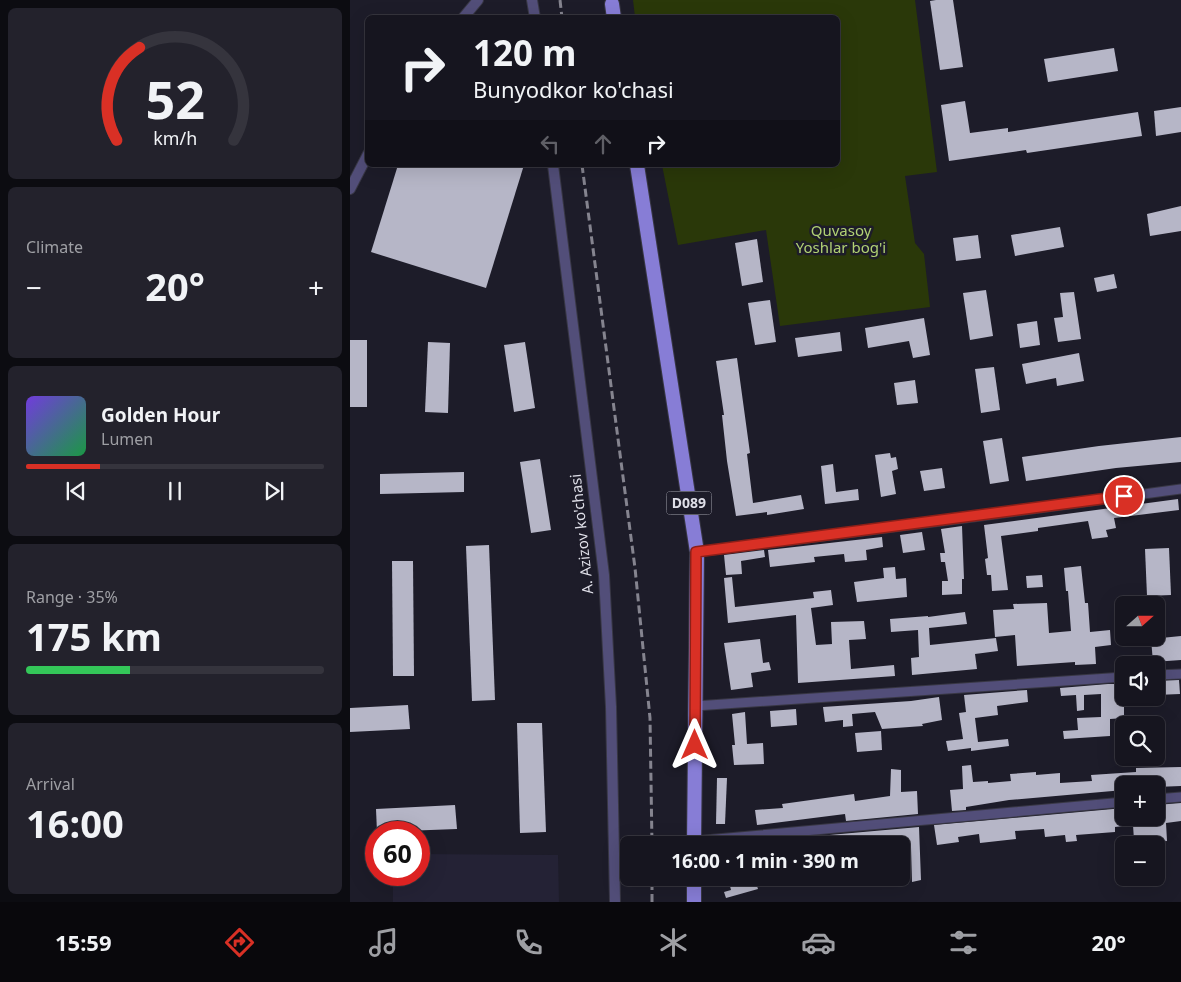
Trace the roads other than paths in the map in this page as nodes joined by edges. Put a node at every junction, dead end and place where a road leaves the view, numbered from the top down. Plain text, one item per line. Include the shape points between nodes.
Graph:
1 (478, 0) edge
2 (532, 0) edge
3 (466, 15) edge
4 (534, 15) edge
5 (365, 160) edge
6 (553, 167) edge
7 (637, 167) edge
8 (350, 189) edge
9 (1181, 488) edge
10 (696, 552) junction
11 (1181, 674) edge
12 (1165, 675) edge
13 (1115, 679) edge
14 (695, 706) junction
15 (1181, 797) edge
16 (1165, 798) edge
17 (1115, 803) edge
18 (694, 836) edge
19 (767, 836) edge
20 (694, 886) edge
21 (615, 902) edge
22 (694, 902) edge

1 - 3 street
2 - 4 street
5 - 8 street
6 - 21 street, A. Azizov ko'chasi via 604,575 611,707
7 - 10 main road, D089
9 - 10 street
10 - 14 main road, D089
11 - 12 street
13 - 14 street
14 - 18 main road, D089
15 - 16 street
17 - 19 street
20 - 22 main road

